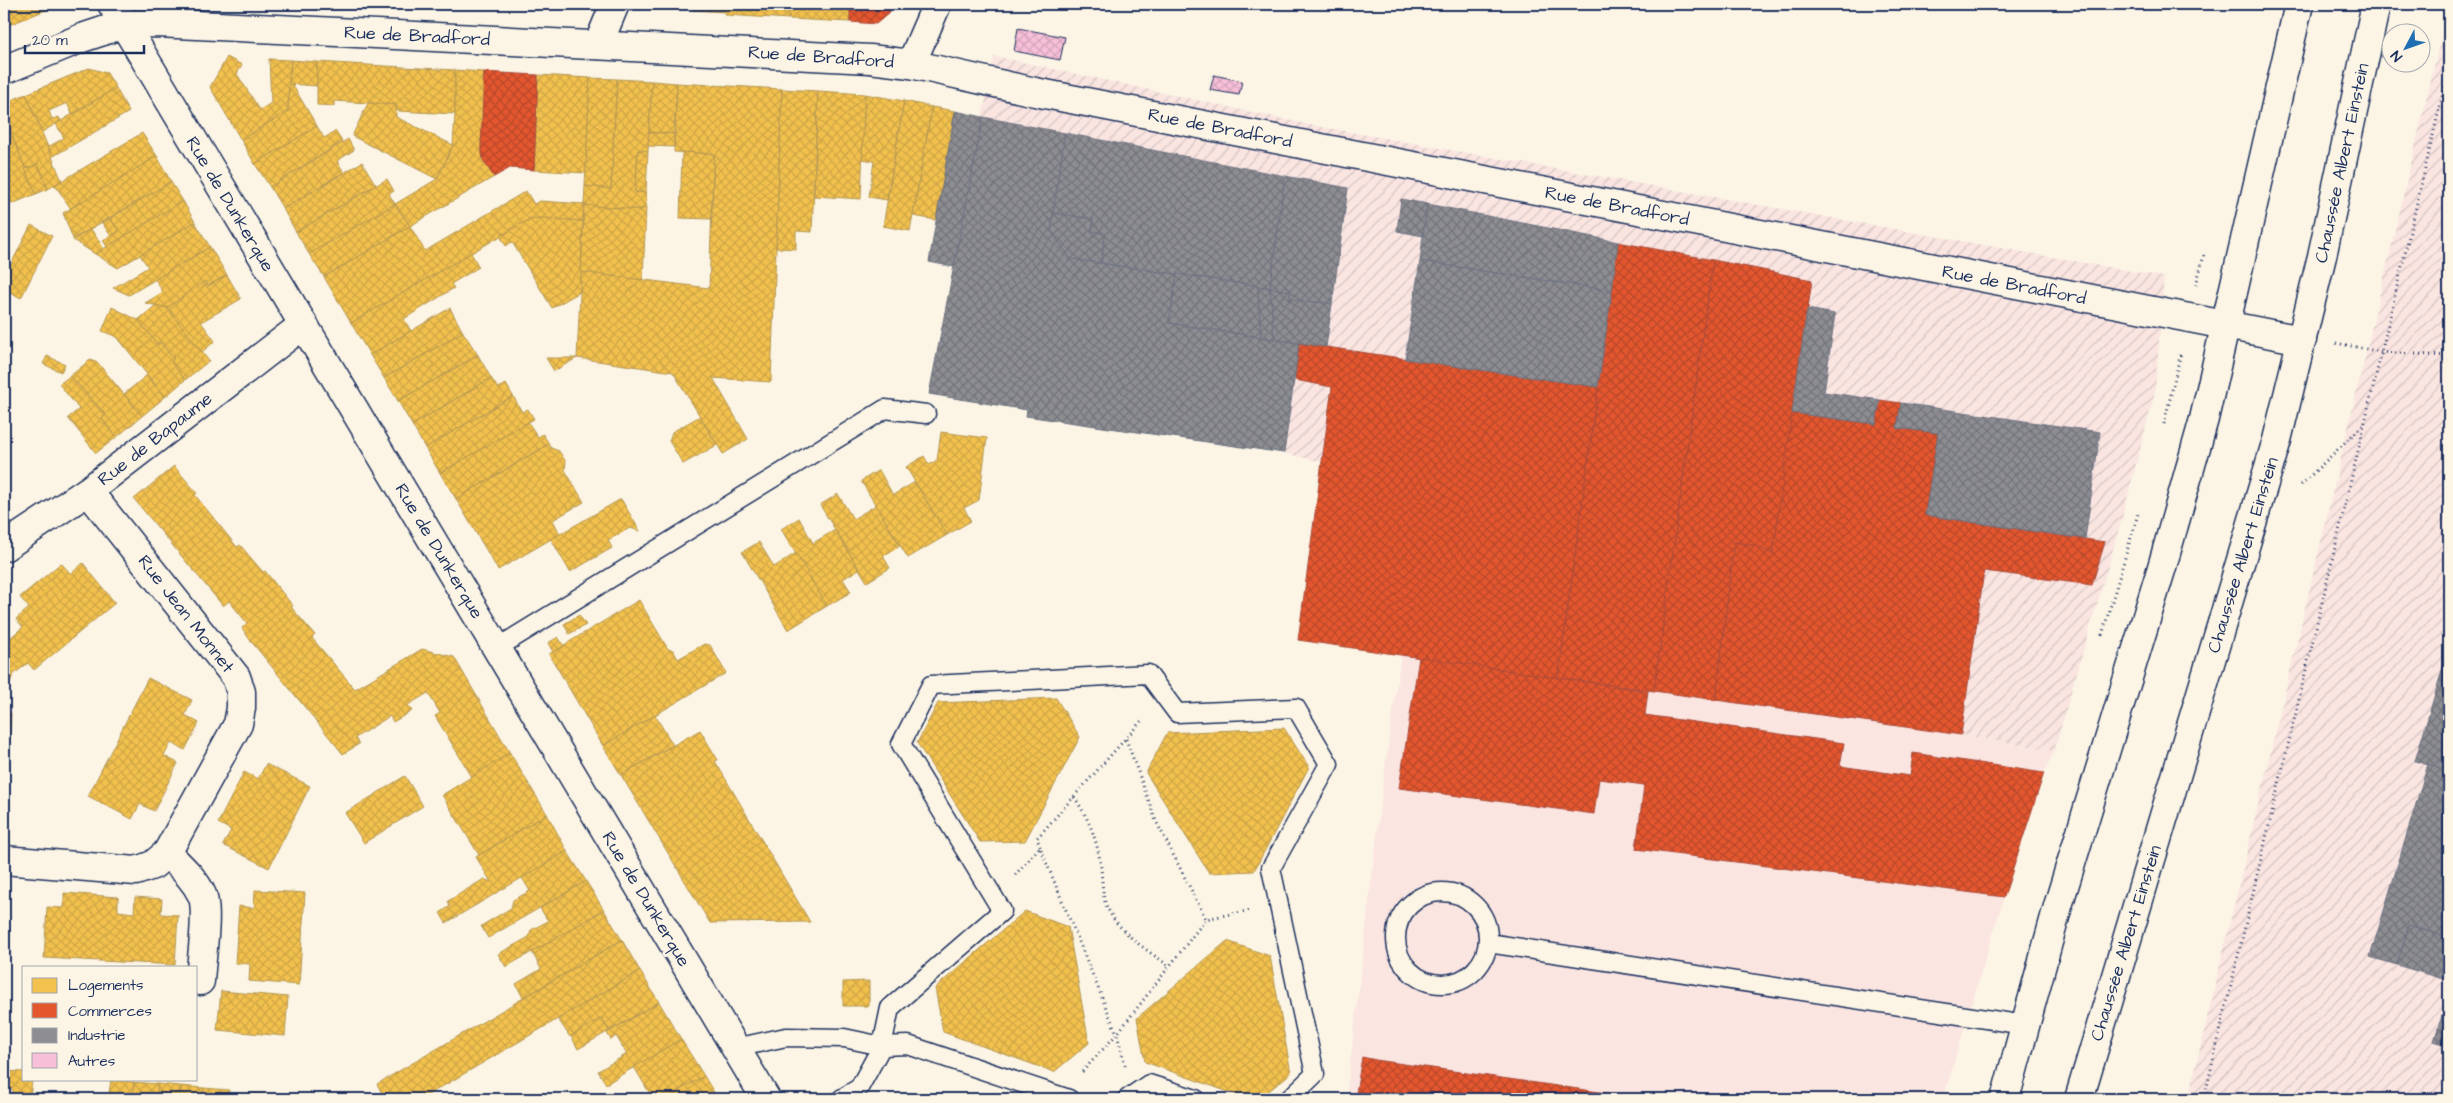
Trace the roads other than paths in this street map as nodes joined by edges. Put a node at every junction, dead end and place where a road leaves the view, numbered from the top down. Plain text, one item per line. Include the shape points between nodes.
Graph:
1 (615, 4) edge
2 (938, 4) edge
3 (2299, 4) edge
4 (2376, 4) edge
5 (118, 14) edge
6 (598, 45) junction
7 (911, 64) junction
8 (4, 70) edge
9 (303, 324) junction
10 (2226, 326) junction
11 (2302, 340) junction
12 (926, 414) dead end
13 (88, 491) junction
14 (4, 547) edge
15 (497, 648) junction
16 (167, 853) junction
17 (4, 860) edge
18 (1488, 943) junction
19 (200, 981) dead end
20 (2024, 1025) junction
21 (882, 1046) junction
22 (735, 1048) junction
23 (1130, 1097) edge
24 (1064, 1098) edge
25 (766, 1099) edge
26 (842, 1099) edge
27 (1196, 1099) edge
28 (1289, 1099) edge
29 (2006, 1099) edge
30 (2079, 1099) edge

1 - 6 street
2 - 7 street
3 - 10 street
4 - 11 street, Chaussée Albert Einstein
5 - 6 street, Rue de Bradford via 191,24
5 - 8 street, Rue de Bradford via 82,38
5 - 9 street, Rue de Dunkerque
6 - 7 street, Rue de Bradford via 826,55
7 - 10 street, Rue de Bradford via 1044,94
9 - 13 street, Rue de Bapaume
9 - 15 street, Rue de Dunkerque
10 - 11 street, Rue de Bradford
10 - 20 street via 2204,419 2162,567
11 - 30 street, Chaussée Albert Einstein via 2261,496
12 - 15 lane via 885,409
13 - 14 street, Rue de Bapaume
13 - 16 street, Rue Jean Monnet via 236,677 241,692 238,724
15 - 22 street, Rue de Dunkerque
16 - 17 street, Rue Jean Monnet via 153,865 136,871
16 - 19 street via 195,883 203,897
18 - 18 lane via 1484,918 1466,899 1454,894 1428,894 1416,900 1400,920 1397,933 1401,958 1409,969 1419,978 1444,984 1456,982 1473,972 1485,956
18 - 20 lane
20 - 29 street
21 - 22 lane via 844,1038 786,1037
21 - 24 lane via 908,1044
21 - 26 lane via 859,1088
21 - 28 lane via 890,1008 1002,910 901,744 931,685 1148,674 1177,713 1296,708 1329,764 1271,868 1315,1074
22 - 25 street, Rue de Dunkerque
23 - 27 lane via 1149,1084

